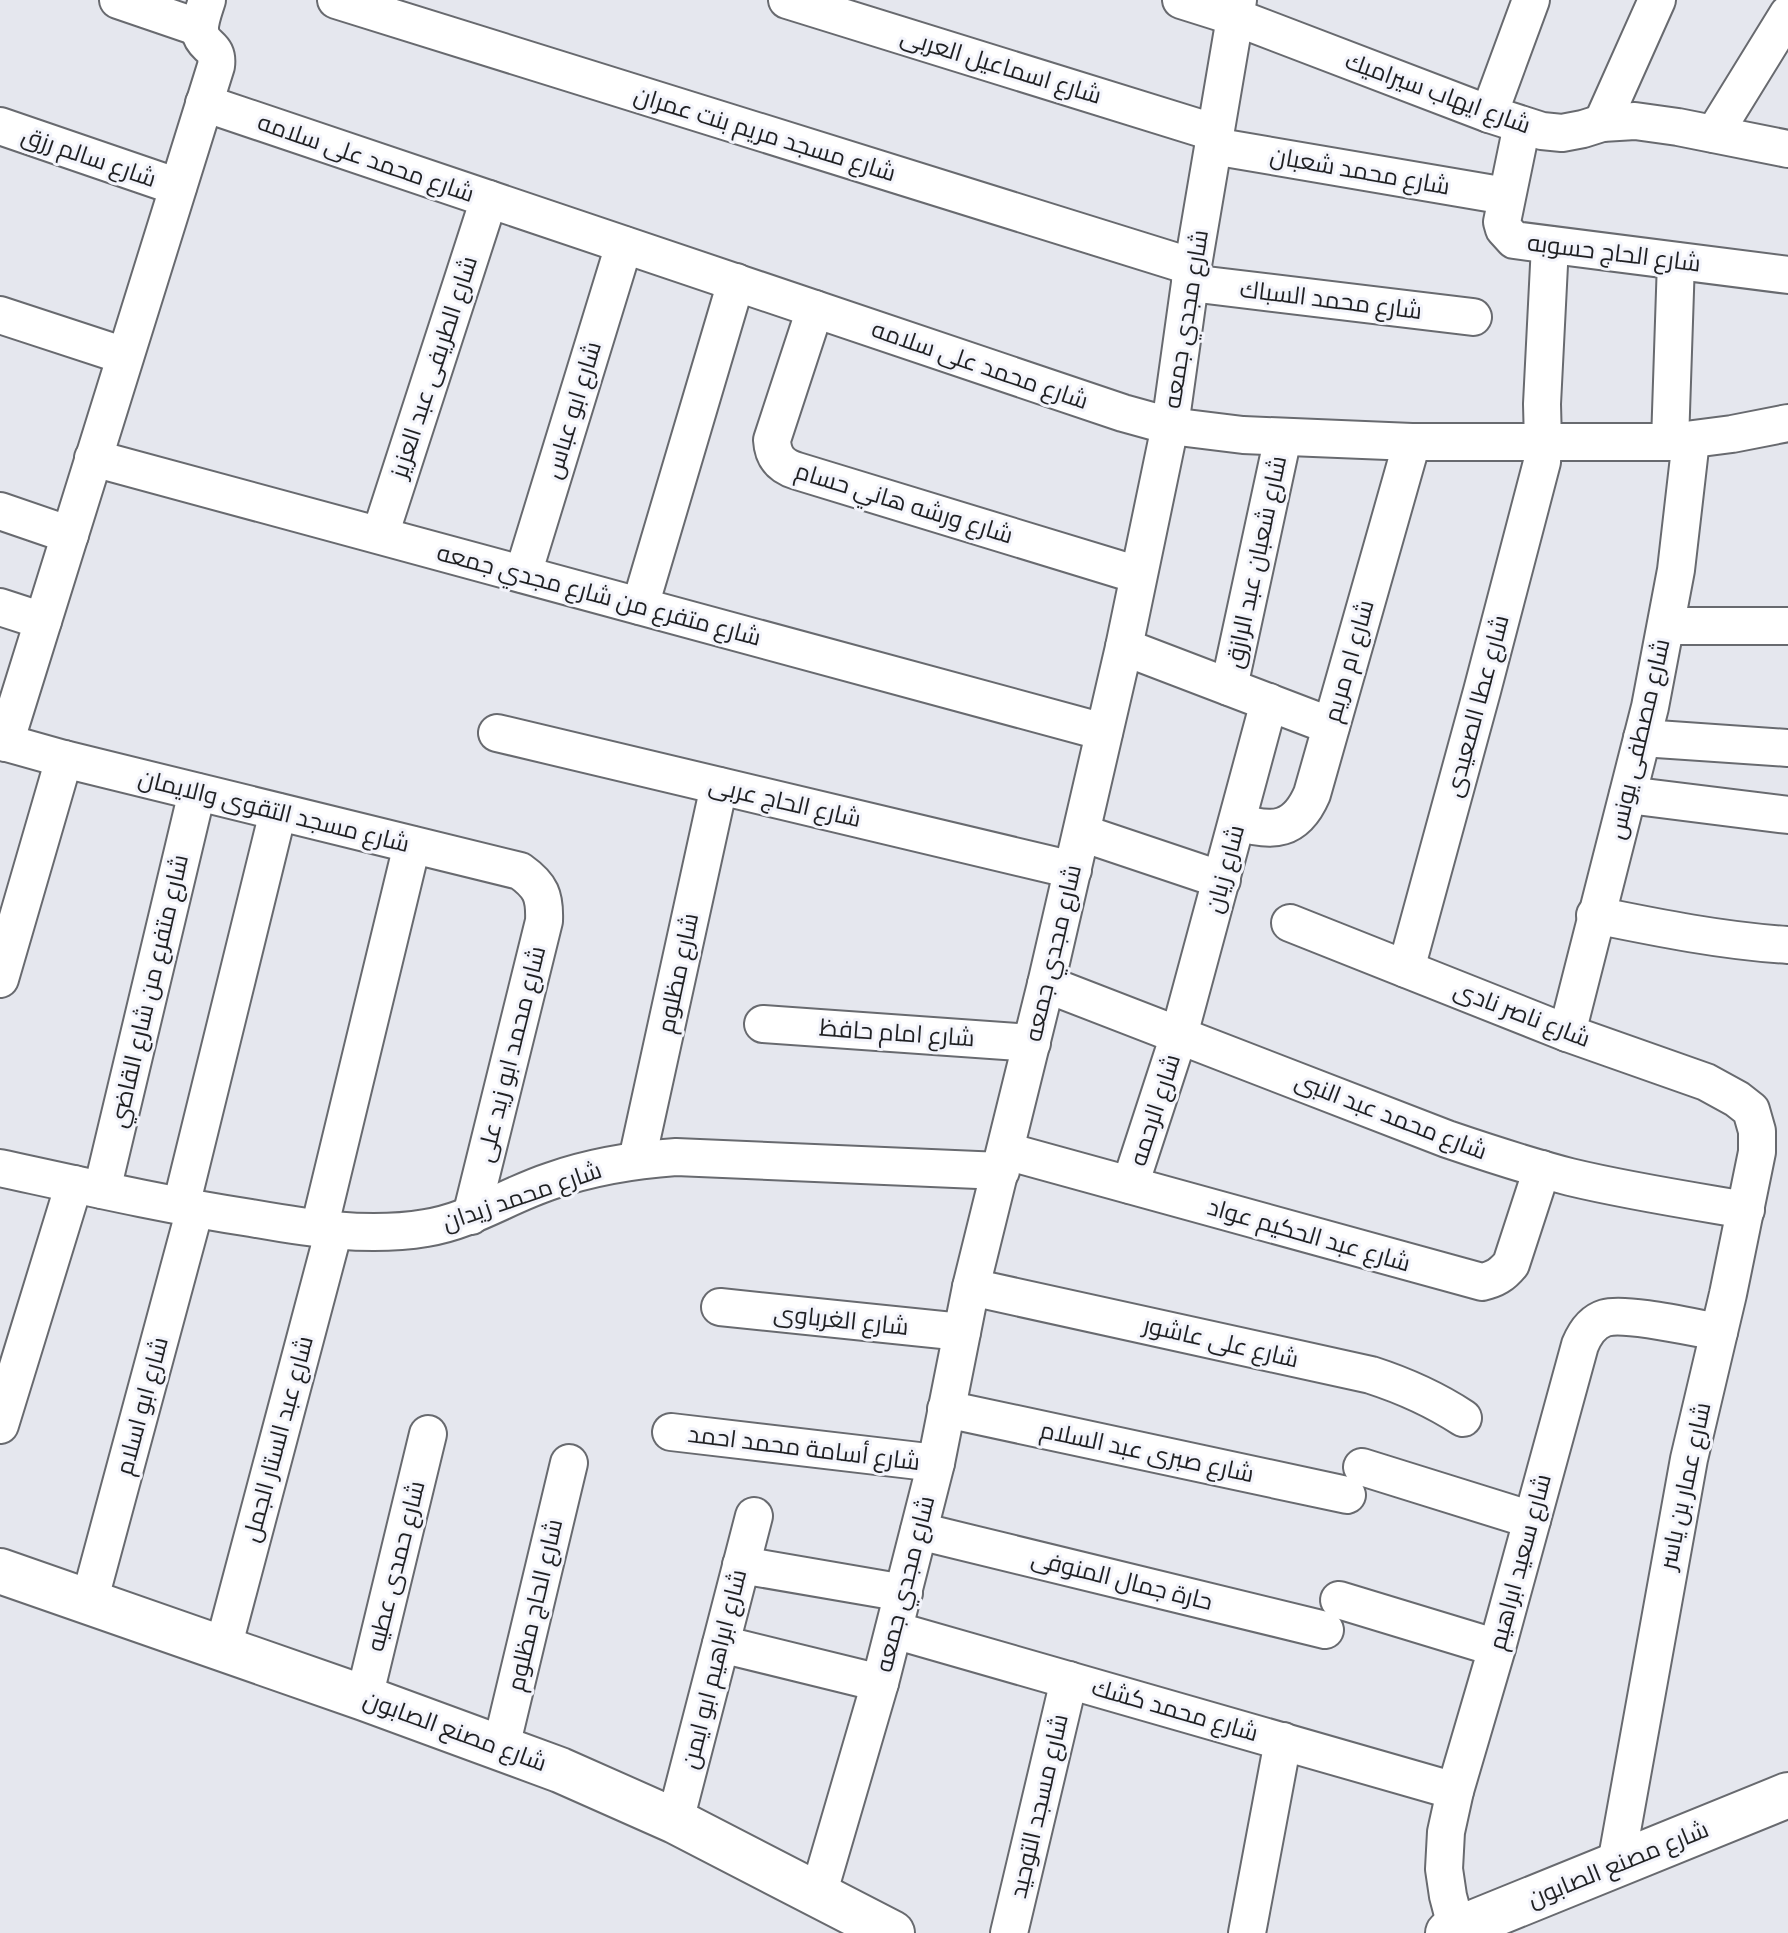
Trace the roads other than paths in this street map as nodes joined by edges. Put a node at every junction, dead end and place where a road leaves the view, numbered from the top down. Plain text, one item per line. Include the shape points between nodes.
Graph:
1 (118, 0) edge
2 (336, 0) edge
3 (787, 0) edge
4 (1181, 0) edge
5 (1531, 0) edge
6 (1657, 0) edge
7 (1236, 8) edge
8 (204, 14) edge
9 (1788, 14) edge
10 (204, 103) junction
11 (1505, 119) junction
12 (1602, 123) junction
13 (0, 126) edge
14 (1714, 134) junction
15 (1214, 140) junction
16 (1788, 149) edge
17 (178, 187) junction
18 (1506, 196) junction
19 (489, 199) junction
20 (624, 245) junction
21 (1550, 245) junction
22 (1676, 261) junction
23 (1192, 275) junction
24 (1788, 275) edge
25 (736, 282) junction
26 (815, 309) junction
27 (0, 315) edge
28 (1473, 317) dead end
29 (125, 356) junction
30 (1788, 423) edge
31 (1170, 426) junction
32 (1283, 437) junction
33 (1681, 441) junction
34 (1412, 442) junction
35 (1543, 443) junction
36 (93, 458) junction
37 (0, 511) edge
38 (70, 535) junction
39 (380, 535) junction
40 (523, 574) junction
41 (1138, 575) junction
42 (640, 606) junction
43 (0, 607) edge
44 (43, 621) junction
45 (1666, 626) junction
46 (1788, 626) edge
47 (1124, 647) junction
48 (1229, 687) junction
49 (1269, 702) junction
50 (1331, 726) junction
51 (1104, 732) junction
52 (497, 733) dead end
53 (1642, 738) junction
54 (2, 742) edge
55 (1788, 748) edge
56 (64, 759) junction
57 (719, 786) junction
58 (197, 792) junction
59 (1628, 795) junction
60 (278, 812) junction
61 (1788, 815) edge
62 (1238, 822) junction
63 (1082, 833) junction
64 (412, 845) junction
65 (1073, 870) junction
66 (1222, 880) junction
67 (13, 882) edge
68 (541, 892) joint
69 (1595, 915) junction
70 (1290, 923) dead end
71 (1788, 945) edge
72 (1406, 969) junction
73 (0, 979) edge
74 (1046, 984) junction
75 (763, 1024) dead end
76 (1567, 1033) junction
77 (1179, 1035) junction
78 (1032, 1043) junction
79 (1751, 1110) joint
80 (1772, 1154) edge
81 (637, 1160) junction
82 (1004, 1161) junction
83 (0, 1168) edge
84 (1542, 1169) junction
85 (1130, 1185) junction
86 (88, 1187) junction
87 (188, 1208) junction
88 (1746, 1210) junction
89 (471, 1216) junction
90 (326, 1230) junction
91 (971, 1287) junction
92 (720, 1307) dead end
93 (962, 1332) junction
94 (1719, 1332) junction
95 (946, 1409) junction
96 (1463, 1418) dead end
97 (0, 1425) edge
98 (671, 1432) dead end
99 (428, 1434) dead end
100 (569, 1463) dead end
101 (936, 1463) junction
102 (754, 1516) dead end
103 (1532, 1520) junction
104 (919, 1531) junction
105 (741, 1565) junction
106 (0, 1571) edge
107 (904, 1593) junction
108 (89, 1602) junction
109 (894, 1630) junction
110 (721, 1644) junction
111 (223, 1648) junction
112 (1497, 1648) junction
113 (1069, 1680) junction
114 (880, 1683) junction
115 (364, 1698) junction
116 (1283, 1741) junction
117 (501, 1747) junction
118 (1455, 1791) junction
119 (1788, 1795) edge
120 (675, 1821) junction
121 (1616, 1864) junction
122 (818, 1895) junction
123 (1452, 1932) edge
124 (892, 1933) edge
125 (1009, 1933) edge
126 (1247, 1933) edge

1 - 8 street
2 - 23 street, شارع مسجد مريم بنت عمران
3 - 15 street, شارع اسماعيل العربى
4 - 7 street, شارع ايهاب سيراميك
5 - 11 street, شارع الحاج حسوبه
6 - 12 street
7 - 11 street, شارع ايهاب سيراميك
7 - 15 street, شارع مجدي جمعه
8 - 10 street via 201,36 217,56
9 - 14 street
10 - 17 street
10 - 19 street, شارع محمد على سلامه
11 - 12 street, شارع ايهاب سيراميك via 1562,133
11 - 18 street, شارع الحاج حسوبه
12 - 14 street, شارع ايهاب سيراميك via 1643,122
13 - 17 street, شارع سالم رزق
14 - 16 street, شارع ايهاب سيراميك
15 - 18 street, شارع محمد شعبان
15 - 23 street, شارع مجدي جمعه
17 - 29 street
18 - 21 street, شارع الحاج حسوبه via 1502,222 1508,236
19 - 20 street, شارع محمد على سلامه
19 - 39 street, شارع الطريفى عبد العزيز
20 - 25 street, شارع محمد على سلامه
20 - 40 street, شارع ابو عباس
21 - 22 street, شارع الحاج حسوبه
21 - 35 street, شارع عطا الصعيدى
22 - 24 street, شارع الحاج حسوبه
22 - 33 street, شارع مصطفى يونس
23 - 28 street, شارع محمد السباك
23 - 31 street, شارع مجدي جمعه
25 - 26 street, شارع محمد على سلامه
25 - 42 street
26 - 31 street, شارع محمد على سلامه
26 - 41 street, شارع ورشه هاني حسام via 772,440 781,464
27 - 29 street
29 - 36 street
30 - 33 street, شارع محمد على سلامه
31 - 32 street, شارع محمد على سلامه
31 - 41 street, شارع مجدي جمعه
32 - 34 street, شارع محمد على سلامه
32 - 48 street, شارع شعبان عبد الرازق
33 - 35 street, شارع محمد على سلامه
33 - 45 street, شارع مصطفى يونس via 1676,570
34 - 35 street, شارع محمد على سلامه
34 - 50 street, شارع ام مريم
35 - 72 street, شارع عطا الصعيدى
36 - 38 street
36 - 39 street, شارع متفرع من شارع مجدي جمعه
37 - 38 street
38 - 44 street
39 - 40 street, شارع متفرع من شارع مجدي جمعه
40 - 42 street, شارع متفرع من شارع مجدي جمعه
41 - 47 street, شارع مجدي جمعه
42 - 51 street, شارع متفرع من شارع مجدي جمعه
43 - 44 street
44 - 54 street
45 - 46 street
45 - 53 street, شارع مصطفى يونس
47 - 48 street
47 - 51 street, شارع مجدي جمعه
48 - 49 street
49 - 50 street
49 - 62 street, شارع زيان
50 - 62 street, شارع ام مريم via 1306,808 1282,826 1267,829
51 - 63 street, شارع مجدي جمعه
52 - 57 street, شارع الحاج عربى
53 - 55 street
53 - 59 street, شارع مصطفى يونس
54 - 56 street, شارع مسجد التقوى والايمان
56 - 58 street, شارع مسجد التقوى والايمان
56 - 67 street
57 - 65 street, شارع الحاج عربى
57 - 81 street, شارع مظلوم
58 - 60 street, شارع مسجد التقوى والايمان
58 - 86 street, شارع متفرع من شارع القاضي
59 - 61 street
59 - 69 street, شارع مصطفى يونس
60 - 64 street, شارع مسجد التقوى والايمان
60 - 87 street, شارع ابو اسلام
62 - 66 street, شارع زيان
63 - 65 street, شارع مجدي جمعه
63 - 66 street
64 - 68 street, شارع مسجد التقوى والايمان via 520,871
64 - 90 street, شارع عبد الستار الجمل
65 - 74 street, شارع مجدي جمعه
66 - 77 street, شارع زيان
67 - 73 street
68 - 89 street, شارع محمد ابو زيد على via 544,921
69 - 71 street
69 - 76 street, شارع مصطفى يونس
70 - 72 street, شارع ناصر نادى
72 - 76 street, شارع ناصر نادى
74 - 77 street, شارع محمد عبد النبى
74 - 78 street, شارع مجدي جمعه
75 - 78 street, شارع امام حافظ
76 - 79 street, شارع ناصر نادى via 1706,1082
77 - 84 street, شارع محمد عبد النبى via 1447,1139
77 - 85 street, شارع الرحمه
78 - 82 street, شارع مجدي جمعه
79 - 80 street, شارع عمار بن ياسر
80 - 88 street, شارع عمار بن ياسر
81 - 82 street, شارع محمد زيدان
81 - 89 street, شارع محمد زيدان via 549,1181
82 - 85 street, شارع عبد الحكيم عواد
82 - 91 street, شارع مجدي جمعه
83 - 86 street, شارع محمد زيدان
84 - 85 street, شارع عبد الحكيم عواد via 1511,1264 1503,1274 1482,1282
84 - 88 street, شارع محمد عبد النبى
86 - 87 street, شارع محمد زيدان
86 - 97 street, شارع متفرع من شارع القاضي
87 - 90 street, شارع محمد زيدان
87 - 108 street, شارع ابو اسلام
88 - 94 street, شارع عمار بن ياسر
89 - 90 street, شارع محمد زيدان via 412,1230
90 - 111 street, شارع عبد الستار الجمل
91 - 93 street, شارع مجدي جمعه
91 - 96 street, شارع على عاشور via 1371,1375 1438,1401
92 - 93 street, شارع الغرباوى
93 - 95 street, شارع مجدي جمعه
94 - 103 street, شارع سعيد ابراهيم via 1627,1317 1592,1325 1580,1345
94 - 121 street, شارع عمار بن ياسر via 1686,1474
95 - 101 street, شارع مجدي جمعه
95 - 103 street, شارع صبرى عبد السلام via 1355,1481
98 - 101 street, شارع أسامة محمد احمد
99 - 115 street, شارع حمدى عطيه
100 - 117 street, شارع الحاج مظلوم
101 - 104 street, شارع مجدي جمعه
102 - 105 street, شارع ابراهيم ابو ايمن
103 - 112 street, شارع سعيد ابراهيم
104 - 107 street, شارع مجدي جمعه
104 - 112 street, حارة جمال المنوفى
105 - 107 street
105 - 110 street, شارع ابراهيم ابو ايمن
106 - 108 street, شارع مصنع الصابون
107 - 109 street, شارع مجدي جمعه
108 - 111 street, شارع مصنع الصابون
109 - 113 street, شارع محمد كشك
109 - 114 street, شارع مجدي جمعه
110 - 114 street
110 - 120 street, شارع ابراهيم ابو ايمن
111 - 115 street, شارع مصنع الصابون
112 - 118 street, شارع سعيد ابراهيم
113 - 116 street, شارع محمد كشك
113 - 125 street, شارع مسجد التوحيد
114 - 122 street, شارع مجدي جمعه
115 - 117 street, شارع مصنع الصابون
116 - 118 street, شارع محمد كشك
116 - 126 street
117 - 120 street, شارع مصنع الصابون
118 - 123 street, شارع سعيد ابراهيم via 1444,1869
119 - 121 street, شارع مصنع الصابون
120 - 122 street, شارع مصنع الصابون
121 - 123 street, شارع مصنع الصابون
122 - 124 street, شارع مصنع الصابون

